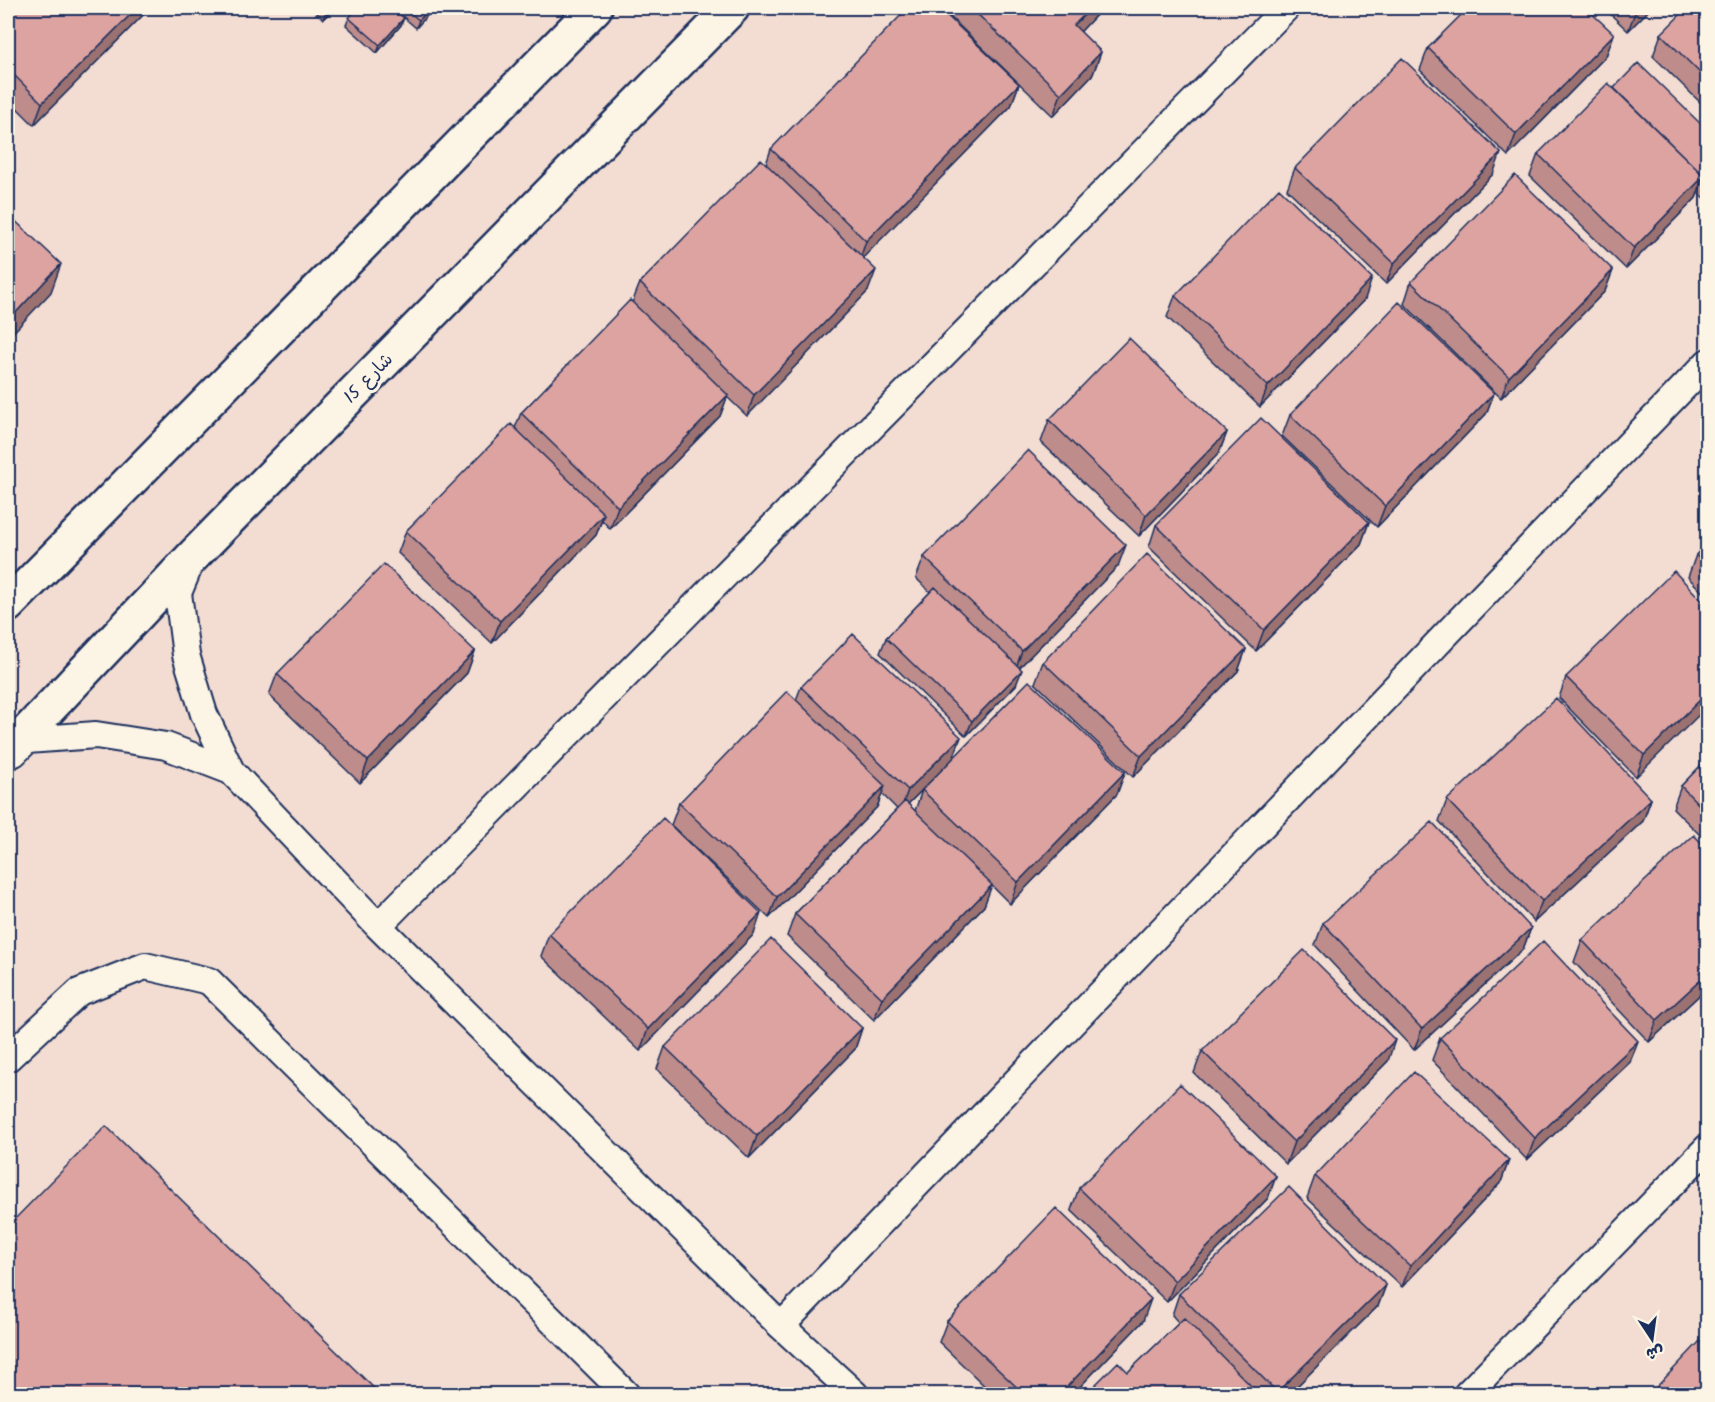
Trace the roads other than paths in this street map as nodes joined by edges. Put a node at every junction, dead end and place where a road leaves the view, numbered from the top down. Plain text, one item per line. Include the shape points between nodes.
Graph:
1 (595, 8) edge
2 (732, 8) edge
3 (1286, 8) edge
4 (1707, 362) edge
5 (194, 555) junction
6 (8, 605) edge
7 (8, 752) edge
8 (8, 760) edge
9 (231, 771) junction
10 (378, 926) junction
11 (8, 1058) edge
12 (1707, 1147) edge
13 (781, 1326) junction
14 (626, 1395) edge
15 (855, 1395) edge
16 (1467, 1395) edge

1 - 6 street
2 - 5 street, شارع 15
3 - 10 lane
4 - 13 lane
5 - 7 street, شارع 15
5 - 9 lane via 178,593 186,655 204,714
8 - 9 lane via 27,740 96,735 165,746
9 - 10 lane
10 - 13 lane
11 - 14 lane via 79,992 145,966 209,981
12 - 16 lane
13 - 15 lane

